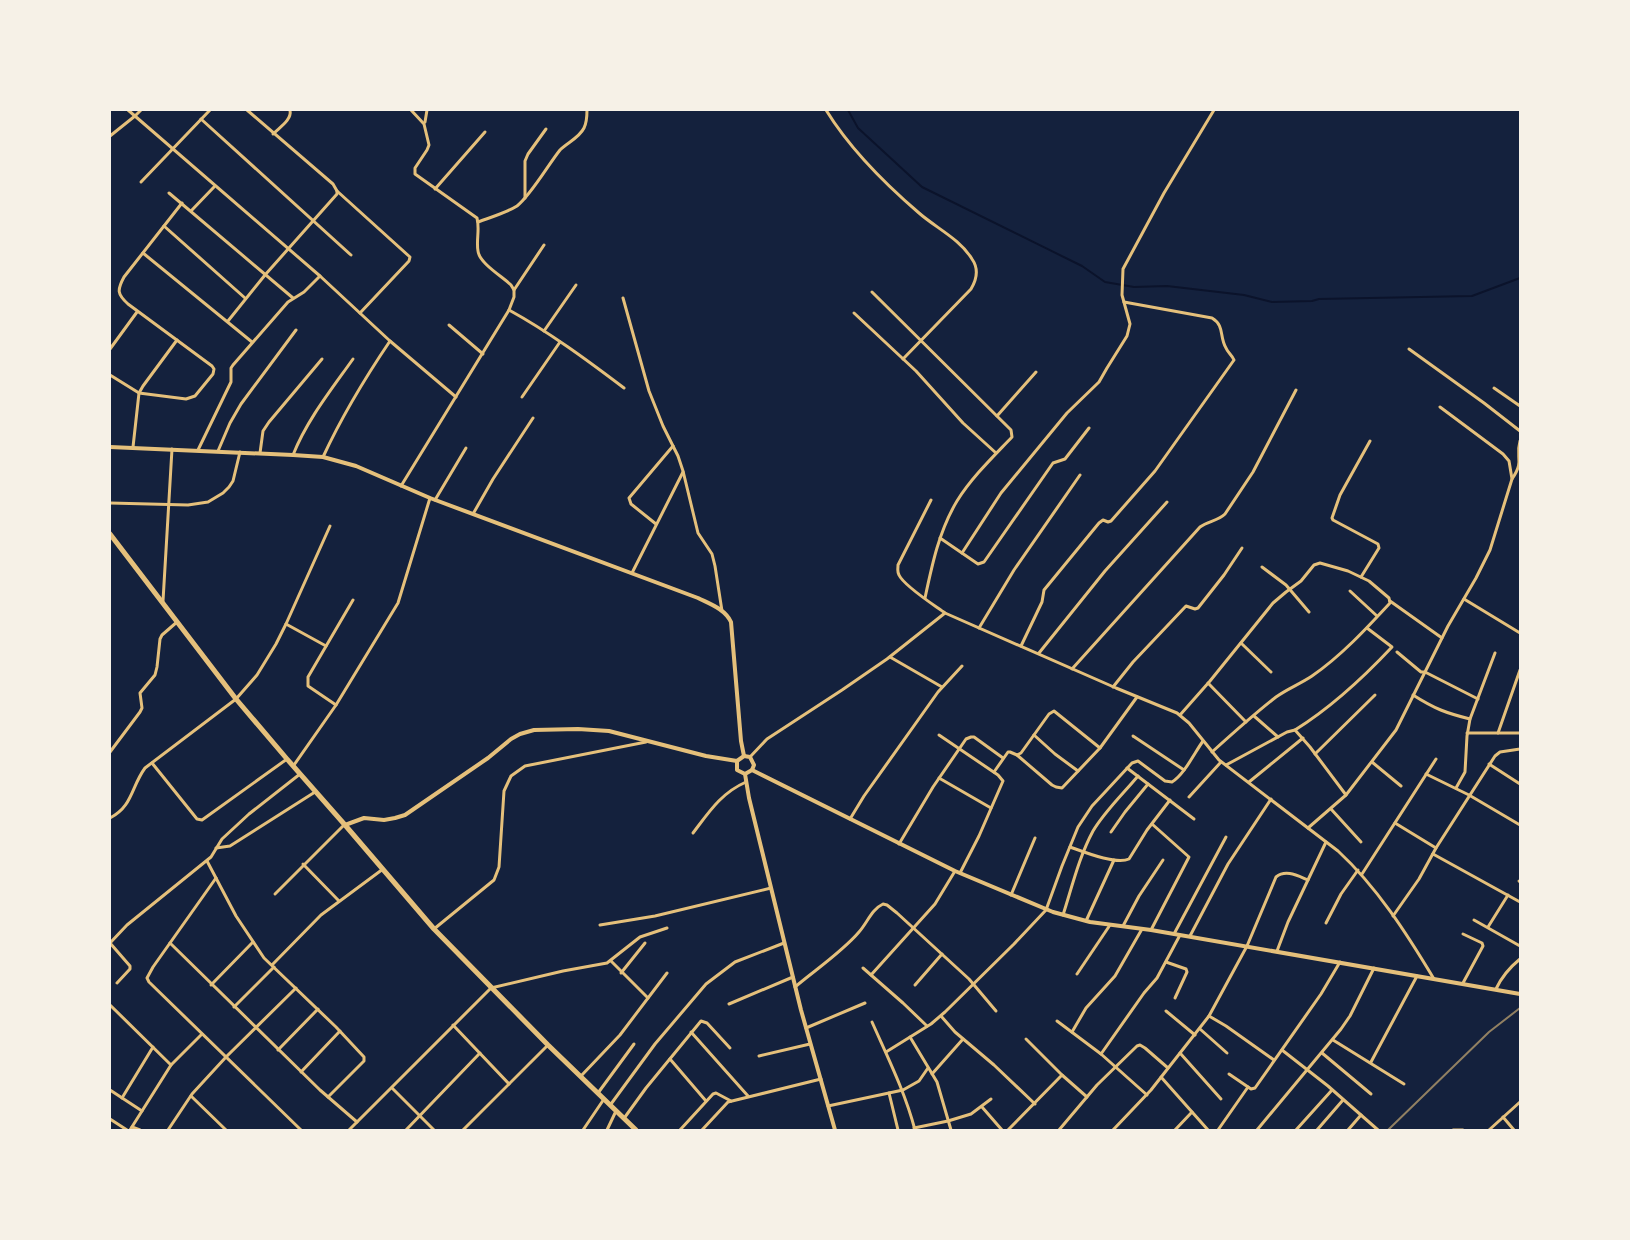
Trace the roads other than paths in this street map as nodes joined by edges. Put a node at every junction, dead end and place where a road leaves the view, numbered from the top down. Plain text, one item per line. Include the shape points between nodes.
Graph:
1 (128, 110) edge
2 (141, 110) edge
3 (210, 110) edge
4 (247, 110) edge
5 (290, 110) edge
6 (411, 110) edge
7 (427, 110) edge
8 (586, 110) edge
9 (826, 110) edge
10 (1214, 110) edge
11 (135, 116) junction
12 (201, 119) junction
13 (424, 124) junction
14 (546, 129) dead end
15 (485, 132) dead end
16 (273, 134) junction
17 (110, 135) edge
18 (173, 150) junction
19 (141, 182) dead end
20 (215, 186) junction
21 (434, 189) junction
22 (337, 191) junction
23 (170, 193) dead end
24 (525, 198) junction
25 (182, 203) junction
26 (191, 211) junction
27 (313, 221) junction
28 (478, 222) junction
29 (164, 226) junction
30 (544, 245) dead end
31 (288, 249) junction
32 (144, 253) junction
33 (351, 255) dead end
34 (265, 274) junction
35 (320, 276) junction
36 (576, 285) dead end
37 (514, 290) junction
38 (872, 292) dead end
39 (245, 298) junction
40 (293, 298) junction
41 (623, 298) dead end
42 (1124, 303) junction
43 (509, 310) junction
44 (138, 312) junction
45 (360, 313) junction
46 (854, 313) dead end
47 (228, 321) junction
48 (449, 325) dead end
49 (296, 330) dead end
50 (544, 331) junction
51 (177, 340) junction
52 (922, 340) junction
53 (390, 341) junction
54 (252, 342) junction
55 (560, 342) junction
56 (110, 349) edge
57 (1409, 349) dead end
58 (483, 354) junction
59 (322, 359) dead end
60 (353, 359) dead end
61 (903, 359) junction
62 (1036, 372) dead end
63 (110, 375) edge
64 (624, 388) dead end
65 (1494, 388) dead end
66 (1296, 390) dead end
67 (140, 393) junction
68 (456, 397) junction
69 (522, 397) dead end
70 (1521, 406) edge
71 (1440, 407) dead end
72 (997, 416) junction
73 (533, 418) dead end
74 (1089, 429) dead end
75 (1521, 432) edge
76 (1370, 441) dead end
77 (1521, 441) edge
78 (673, 446) junction
79 (110, 447) edge
80 (133, 447) junction
81 (466, 447) dead end
82 (171, 449) junction
83 (198, 450) junction
84 (218, 451) junction
85 (240, 452) junction
86 (260, 453) junction
87 (996, 453) junction
88 (293, 455) junction
89 (323, 457) junction
90 (683, 471) junction
91 (1080, 475) dead end
92 (1512, 479) junction
93 (401, 486) junction
94 (430, 498) junction
95 (435, 500) junction
96 (931, 500) dead end
97 (1167, 502) dead end
98 (110, 503) edge
99 (169, 504) junction
100 (473, 514) junction
101 (656, 524) junction
102 (330, 526) dead end
103 (110, 534) edge
104 (940, 538) junction
105 (1242, 548) dead end
106 (962, 553) junction
107 (1262, 567) dead end
108 (632, 573) junction
109 (1361, 577) junction
110 (1290, 588) junction
111 (1350, 591) dead end
112 (925, 598) junction
113 (1464, 599) junction
114 (353, 600) dead end
115 (1390, 601) junction
116 (163, 603) junction
117 (722, 610) junction
118 (1310, 612) dead end
119 (945, 613) junction
120 (1377, 616) junction
121 (177, 622) junction
122 (286, 624) junction
123 (979, 628) junction
124 (1367, 628) junction
125 (1521, 633) edge
126 (1442, 638) junction
127 (1241, 643) junction
128 (326, 646) junction
129 (1021, 646) junction
130 (1397, 652) dead end
131 (1039, 653) junction
132 (1495, 653) dead end
133 (890, 657) junction
134 (962, 666) dead end
135 (1072, 669) junction
136 (1521, 670) edge
137 (1271, 672) dead end
138 (1425, 672) junction
139 (1208, 683) junction
140 (942, 687) junction
141 (1113, 687) junction
142 (1375, 695) dead end
143 (1413, 695) junction
144 (1137, 697) junction
145 (236, 699) junction
146 (1478, 699) junction
147 (336, 705) junction
148 (1180, 715) junction
149 (1254, 716) junction
150 (1470, 719) junction
151 (1246, 722) junction
152 (1295, 730) junction
153 (1467, 733) junction
154 (1498, 733) junction
155 (1521, 733) edge
156 (939, 735) dead end
157 (1034, 735) junction
158 (1133, 736) dead end
159 (1278, 737) junction
160 (1303, 738) junction
161 (650, 741) junction
162 (1203, 741) junction
163 (1100, 748) junction
164 (959, 749) junction
165 (1521, 749) edge
166 (110, 752) edge
167 (1212, 752) junction
168 (1315, 754) junction
169 (1017, 755) junction
170 (744, 756) junction
171 (750, 757) junction
172 (1003, 758) junction
173 (287, 759) junction
174 (1436, 759) dead end
175 (737, 761) junction
176 (1221, 762) junction
177 (1372, 762) junction
178 (151, 763) junction
179 (1489, 764) junction
180 (1226, 765) junction
181 (293, 767) junction
182 (1127, 768) junction
183 (753, 770) junction
184 (1184, 770) junction
185 (1078, 771) junction
186 (994, 772) junction
187 (300, 774) junction
188 (745, 774) junction
189 (1426, 774) junction
190 (1138, 776) junction
191 (939, 778) junction
192 (746, 782) junction
193 (1248, 782) junction
194 (1148, 784) junction
195 (1521, 784) edge
196 (1401, 786) dead end
197 (1455, 788) junction
198 (315, 792) junction
199 (1346, 795) junction
200 (1469, 795) junction
201 (1188, 797) dead end
202 (1271, 799) junction
203 (1170, 800) junction
204 (991, 808) junction
205 (1331, 809) junction
206 (110, 818) edge
207 (850, 819) junction
208 (1194, 819) dead end
209 (1395, 823) junction
210 (1152, 824) junction
211 (345, 825) junction
212 (1521, 825) edge
213 (1308, 828) junction
214 (1111, 832) dead end
215 (693, 833) dead end
216 (1226, 837) dead end
217 (1035, 838) dead end
218 (1326, 842) junction
219 (1361, 842) dead end
220 (899, 844) junction
221 (1069, 847) junction
222 (216, 848) junction
223 (1436, 848) junction
224 (1083, 851) junction
225 (1433, 854) junction
226 (1114, 860) junction
227 (1163, 860) dead end
228 (207, 861) junction
229 (303, 864) junction
230 (383, 869) junction
231 (1358, 870) junction
232 (958, 872) junction
233 (1362, 874) junction
234 (216, 878) junction
235 (1308, 880) junction
236 (771, 888) junction
237 (275, 894) dead end
238 (1011, 895) junction
239 (1508, 895) junction
240 (339, 901) junction
241 (1521, 902) edge
242 (1046, 910) junction
243 (1063, 915) junction
244 (1393, 916) junction
245 (1474, 920) dead end
246 (1086, 921) junction
247 (1326, 922) dead end
248 (1110, 924) junction
249 (600, 925) dead end
250 (1123, 926) junction
251 (667, 928) dead end
252 (913, 928) junction
253 (1142, 928) junction
254 (1488, 928) junction
255 (434, 929) junction
256 (1151, 930) junction
257 (1174, 934) junction
258 (1463, 934) dead end
259 (1180, 935) junction
260 (1190, 936) junction
261 (252, 942) junction
262 (170, 943) junction
263 (645, 943) dead end
264 (784, 943) junction
265 (1247, 946) junction
266 (1521, 946) edge
267 (1277, 951) junction
268 (942, 954) junction
269 (1519, 960) edge
270 (611, 961) junction
271 (1166, 962) junction
272 (1340, 962) junction
273 (273, 966) junction
274 (863, 968) dead end
275 (1374, 968) junction
276 (621, 973) junction
277 (668, 973) dead end
278 (1077, 974) dead end
279 (871, 975) junction
280 (1417, 976) junction
281 (792, 977) junction
282 (1434, 979) junction
283 (117, 983) dead end
284 (1463, 983) junction
285 (211, 985) junction
286 (915, 985) dead end
287 (974, 985) junction
288 (795, 987) junction
289 (296, 988) junction
290 (491, 988) junction
291 (1496, 989) junction
292 (1521, 994) edge
293 (648, 998) junction
294 (1175, 998) dead end
295 (864, 1003) dead end
296 (729, 1004) dead end
297 (110, 1005) edge
298 (234, 1007) junction
299 (318, 1009) junction
300 (996, 1011) dead end
301 (1166, 1011) dead end
302 (940, 1016) junction
303 (1209, 1016) junction
304 (872, 1022) dead end
305 (1057, 1022) dead end
306 (453, 1025) junction
307 (927, 1026) junction
308 (255, 1028) junction
309 (806, 1028) junction
310 (1200, 1029) junction
311 (340, 1031) junction
312 (691, 1032) junction
313 (1072, 1032) junction
314 (202, 1034) junction
315 (1195, 1035) junction
316 (909, 1037) junction
317 (963, 1039) junction
318 (1026, 1039) dead end
319 (1333, 1040) junction
320 (634, 1044) dead end
321 (810, 1044) junction
322 (548, 1045) junction
323 (153, 1047) junction
324 (730, 1048) dead end
325 (279, 1050) junction
326 (1282, 1050) junction
327 (886, 1052) junction
328 (480, 1053) junction
329 (1180, 1053) junction
330 (1227, 1053) dead end
331 (1322, 1053) junction
332 (1101, 1054) junction
333 (759, 1056) dead end
334 (226, 1057) junction
335 (670, 1059) junction
336 (1274, 1060) junction
337 (1371, 1062) junction
338 (171, 1065) junction
339 (1116, 1067) junction
340 (928, 1068) junction
341 (1168, 1068) junction
342 (1308, 1070) junction
343 (301, 1072) junction
344 (932, 1074) junction
345 (1229, 1074) dead end
346 (1062, 1075) junction
347 (581, 1076) junction
348 (1161, 1077) junction
349 (820, 1079) junction
350 (509, 1084) junction
351 (1404, 1084) dead end
352 (1248, 1087) junction
353 (392, 1088) junction
354 (110, 1090) edge
355 (903, 1090) junction
356 (1332, 1090) junction
357 (889, 1093) junction
358 (598, 1094) junction
359 (1371, 1094) dead end
360 (1147, 1095) junction
361 (191, 1096) junction
362 (328, 1097) junction
363 (748, 1097) junction
364 (1087, 1097) junction
365 (122, 1098) junction
366 (991, 1099) dead end
367 (1221, 1099) dead end
368 (604, 1100) junction
369 (1343, 1100) junction
370 (706, 1101) junction
371 (731, 1101) junction
372 (1521, 1102) edge
373 (1035, 1104) junction
374 (610, 1105) junction
375 (828, 1106) junction
376 (981, 1106) junction
377 (142, 1111) junction
378 (616, 1111) junction
379 (1192, 1112) junction
380 (1361, 1115) junction
381 (420, 1116) junction
382 (1503, 1117) junction
383 (110, 1119) edge
384 (624, 1119) junction
385 (948, 1121) junction
386 (357, 1122) junction
387 (130, 1129) edge
388 (915, 1130) edge
389 (1378, 1130) edge
390 (140, 1131) edge
391 (168, 1131) edge
392 (226, 1131) edge
393 (302, 1131) edge
394 (350, 1131) edge
395 (406, 1131) edge
396 (434, 1131) edge
397 (463, 1131) edge
398 (583, 1131) edge
399 (607, 1131) edge
400 (636, 1131) edge
401 (680, 1131) edge
402 (702, 1131) edge
403 (835, 1131) edge
404 (898, 1131) edge
405 (951, 1131) edge
406 (1002, 1131) edge
407 (1008, 1131) edge
408 (1059, 1131) edge
409 (1113, 1131) edge
410 (1174, 1131) edge
411 (1208, 1131) edge
412 (1218, 1131) edge
413 (1257, 1131) edge
414 (1296, 1131) edge
415 (1317, 1131) edge
416 (1348, 1131) edge
417 (1453, 1131) edge
418 (1463, 1131) edge
419 (1490, 1131) edge
420 (1514, 1131) edge

1 - 11 street
2 - 11 street
3 - 12 street
4 - 16 street
5 - 16 street via 291,116
6 - 13 street
7 - 13 street
8 - 24 street via 584,128 558,153
9 - 52 street via 846,139 896,192 964,248 973,260 977,270 971,289
10 - 42 street via 1123,269
11 - 17 street
11 - 18 street
12 - 18 street
12 - 27 street
13 - 21 street via 429,147 415,171
14 - 24 street via 525,161
15 - 21 street
16 - 22 street
18 - 19 street
18 - 20 street
20 - 26 street
20 - 31 street
21 - 28 street via 474,215
22 - 27 street
22 - 45 street via 410,257
23 - 25 street
24 - 28 street via 516,207
25 - 26 street
25 - 29 street
26 - 34 street
27 - 31 street
27 - 33 street
28 - 37 street via 480,257
29 - 32 street
29 - 39 street
30 - 37 street
31 - 34 street
31 - 35 street
32 - 44 street via 124,277 119,292
32 - 47 street
34 - 39 street
34 - 40 street
35 - 40 street
35 - 45 street
36 - 50 street
37 - 43 street
38 - 52 street
39 - 47 street
40 - 54 street
41 - 78 street via 649,392
42 - 106 street via 1130,328 1102,378 1067,413 1001,493
42 - 129 street via 1212,318 1221,326 1224,344 1234,360 1155,471 1112,521 1099,522 1044,590
43 - 50 street
43 - 58 street
44 - 51 street
44 - 56 street
45 - 53 street
46 - 61 street
47 - 54 street
48 - 58 street
49 - 84 street via 241,404
50 - 55 street
51 - 67 street
51 - 67 street via 212,366 211,378 191,399
52 - 61 street
52 - 72 street
53 - 68 street
53 - 89 street
54 - 83 street via 231,368 231,382
55 - 64 street
55 - 69 street
57 - 75 street
58 - 68 street
59 - 86 street via 263,431
60 - 88 street via 309,423
61 - 87 street
62 - 72 street
63 - 67 street
65 - 70 street
66 - 135 street via 1253,472 1225,514 1200,527
67 - 80 street
68 - 93 street
71 - 92 street via 1503,454 1509,461
72 - 87 street via 1012,437
73 - 100 street
74 - 106 street via 1065,459 1053,463 984,562 978,564
76 - 109 street via 1340,495 1332,518 1378,544
77 - 92 street via 1520,466
78 - 90 street
78 - 101 street via 629,498
79 - 80 street
80 - 82 street
81 - 95 street
82 - 83 street
82 - 99 street
83 - 84 street
84 - 85 street
85 - 86 street
85 - 99 street via 233,481 224,493 208,502
86 - 88 street
87 - 104 street via 957,501
88 - 89 street
89 - 93 street via 356,466
90 - 101 street
90 - 117 street via 698,533 712,554
91 - 123 street
92 - 113 street via 1486,560
93 - 94 street
94 - 95 street
94 - 147 street via 399,603
95 - 100 street
96 - 112 street via 897,569 901,579
97 - 131 street
98 - 99 street
99 - 116 street
100 - 108 street
101 - 108 street
102 - 122 street
103 - 116 main road
104 - 106 street
104 - 112 street
105 - 141 street via 1198,608 1186,606
107 - 110 street
108 - 117 street
109 - 110 street via 1316,564
109 - 115 street
110 - 118 street
110 - 127 street
111 - 120 street
112 - 119 street
113 - 125 street
113 - 126 street
114 - 128 street
115 - 120 street
115 - 126 street
116 - 121 main road
117 - 170 street via 731,622
119 - 123 street
119 - 133 street
120 - 124 street
121 - 145 main road
121 - 166 street via 160,639 155,675 140,693 140,712
122 - 128 street
122 - 145 street via 266,661
123 - 129 street
124 - 149 street via 1328,664
124 - 152 street via 1392,647 1339,699
126 - 138 street
127 - 137 street
127 - 139 street
128 - 147 street via 307,682
129 - 131 street
130 - 138 street
131 - 135 street
132 - 146 street
133 - 140 street
133 - 171 street via 767,739
134 - 140 street
135 - 141 street
136 - 154 street
138 - 143 street
138 - 146 street
139 - 148 street
139 - 151 street
140 - 207 street
141 - 144 street
142 - 168 street
143 - 150 street via 1434,708
143 - 177 street via 1396,730
144 - 148 street
144 - 163 street
145 - 173 main road
145 - 178 street
146 - 150 street
147 - 181 street
148 - 162 street
149 - 151 street
149 - 159 street
150 - 153 street
151 - 167 street
152 - 159 street
152 - 160 street
153 - 154 street
153 - 197 street via 1464,772
154 - 155 street
156 - 164 street
157 - 163 street via 1054,711
157 - 169 street
157 - 185 street
158 - 184 street
159 - 180 street
160 - 168 street
160 - 193 street
161 - 175 street
161 - 211 street via 609,731 527,732 511,739 405,815 384,820 364,818
161 - 255 street via 525,766 511,776 504,791 499,867 494,880
162 - 167 street
162 - 184 street
163 - 185 street
164 - 172 street via 972,736
164 - 186 street
164 - 191 street
165 - 179 street via 1500,752
167 - 176 street
168 - 199 street
169 - 172 street via 1010,752
169 - 185 street via 1056,787 1062,788
170 - 171 street
170 - 175 street
171 - 183 street
172 - 186 street
173 - 178 street via 202,820 197,819
173 - 181 main road
174 - 189 street
175 - 188 street via 737,770
176 - 180 street
176 - 201 street
177 - 196 street
177 - 199 street
178 - 206 street via 124,808
179 - 195 street
179 - 200 street
180 - 193 street
181 - 187 main road
182 - 184 street via 1138,761 1169,782
182 - 190 street
182 - 221 street via 1092,806
183 - 188 street
183 - 207 street
186 - 204 street via 1003,781
187 - 198 main road
187 - 222 street via 249,814
188 - 192 street
189 - 197 street
189 - 209 street
190 - 194 street
190 - 224 street via 1094,830
191 - 204 street
191 - 220 street
192 - 215 street via 726,793
192 - 236 street
193 - 202 street
194 - 203 street
194 - 214 street
197 - 200 street
198 - 211 main road
198 - 222 street via 230,846
199 - 205 street
200 - 212 street
200 - 223 street
202 - 213 street
202 - 260 street via 1228,864
203 - 208 street
203 - 210 street
204 - 232 street
205 - 213 street
205 - 219 street
207 - 220 street
209 - 223 street
209 - 233 street
210 - 226 street via 1129,859
210 - 256 street via 1189,857
211 - 229 street
211 - 230 main road
213 - 218 street
216 - 257 street
217 - 238 street
218 - 231 street
218 - 235 street
220 - 232 street
221 - 224 street
221 - 242 street
222 - 228 street
223 - 225 street
224 - 226 street
224 - 243 street
225 - 239 street
225 - 244 street
226 - 246 street
227 - 250 street
228 - 234 street
228 - 283 street via 110,943 130,966
229 - 237 street
229 - 240 street
230 - 240 street
230 - 255 main road
231 - 233 street
231 - 247 street
232 - 238 street
232 - 252 street
233 - 244 street
234 - 261 street
234 - 262 street
235 - 265 street via 1286,872 1276,877
235 - 267 street
236 - 249 street via 656,916
236 - 264 street
238 - 242 street
239 - 241 street
239 - 254 street
240 - 273 street
242 - 243 street
242 - 287 street
243 - 246 street
244 - 282 street
245 - 254 street
246 - 248 street
248 - 250 street
248 - 278 street
250 - 253 street
251 - 270 street via 640,937
252 - 268 street
252 - 279 street
252 - 288 street via 887,905 879,906 854,937
253 - 256 street
253 - 313 street via 1119,969 1086,1008
254 - 266 street
255 - 290 main road
256 - 257 street
257 - 259 street
258 - 284 street via 1483,946
259 - 260 street
259 - 271 street
260 - 265 street
261 - 273 street
261 - 285 street
262 - 285 street
262 - 314 street via 147,978
263 - 276 street
264 - 281 street
264 - 374 street via 735,962 706,984
265 - 267 street
265 - 303 street
267 - 272 street
268 - 286 street
268 - 287 street
269 - 291 street
270 - 276 street
270 - 290 street
271 - 294 street via 1187,972
271 - 332 street
272 - 275 street
272 - 326 street
273 - 289 street
273 - 298 street
274 - 279 street
275 - 280 street
275 - 319 street
276 - 293 street
277 - 293 street
279 - 307 street
280 - 282 street
280 - 337 street
281 - 288 street
281 - 296 street
282 - 284 street
284 - 291 street
285 - 298 street
287 - 300 street
287 - 302 street
288 - 309 street
289 - 299 street
289 - 308 street
290 - 306 street
290 - 322 main road
291 - 292 street
293 - 347 street
295 - 309 street
297 - 323 street
298 - 308 street
299 - 311 street
299 - 325 street
301 - 315 street
302 - 307 street
302 - 317 street
303 - 310 street
303 - 336 street
304 - 327 street
305 - 313 street
306 - 328 street
306 - 353 street
307 - 316 street
308 - 325 street
308 - 334 street
309 - 321 street
310 - 315 street
310 - 330 street
311 - 343 street
311 - 362 street via 364,1059
312 - 324 street via 704,1021
312 - 335 street
312 - 363 street
313 - 332 street
314 - 334 street
314 - 338 street
315 - 329 street
316 - 327 street
316 - 340 street
317 - 344 street
317 - 373 street
318 - 346 street
319 - 331 street
319 - 337 street
320 - 358 street
321 - 333 street
321 - 349 street
322 - 347 main road
322 - 350 street
323 - 338 street
323 - 365 street
325 - 343 street
326 - 336 street
326 - 342 street
327 - 355 street
328 - 350 street
328 - 381 street
329 - 341 street
329 - 367 street
331 - 342 street
331 - 359 street
332 - 339 street
334 - 361 street
334 - 393 street
335 - 370 street
335 - 384 street
336 - 352 street via 1255,1088
337 - 351 street
338 - 377 street
339 - 341 street via 1140,1045
339 - 360 street
339 - 364 street
340 - 344 street
340 - 355 street via 919,1081
341 - 348 street
342 - 356 street
342 - 413 street
343 - 362 street
344 - 385 street
345 - 352 street
346 - 364 street
346 - 373 street
347 - 358 main road
348 - 360 street
348 - 379 street
349 - 363 street
349 - 375 street
350 - 397 street
352 - 412 street
353 - 381 street
353 - 386 street
354 - 365 street
355 - 357 street
355 - 388 street
356 - 369 street
356 - 414 street
357 - 375 street
357 - 404 street
358 - 368 main road
360 - 409 street
361 - 391 street
361 - 392 street
362 - 386 street
363 - 371 street
364 - 408 street
365 - 377 street
366 - 376 street
368 - 374 main road
368 - 398 street
369 - 380 street
369 - 415 street
370 - 371 street via 716,1093
370 - 401 street
371 - 402 street
372 - 382 street
373 - 407 street
374 - 378 main road
375 - 403 street
376 - 385 street via 971,1114
376 - 406 street
377 - 387 street
378 - 384 main road
378 - 399 street
379 - 410 street
379 - 411 street
380 - 389 street
380 - 416 street
381 - 395 street
381 - 396 street
382 - 419 street
382 - 420 street
383 - 387 street
384 - 400 main road
385 - 388 street
385 - 405 street
386 - 394 street
387 - 390 street
417 - 418 street

